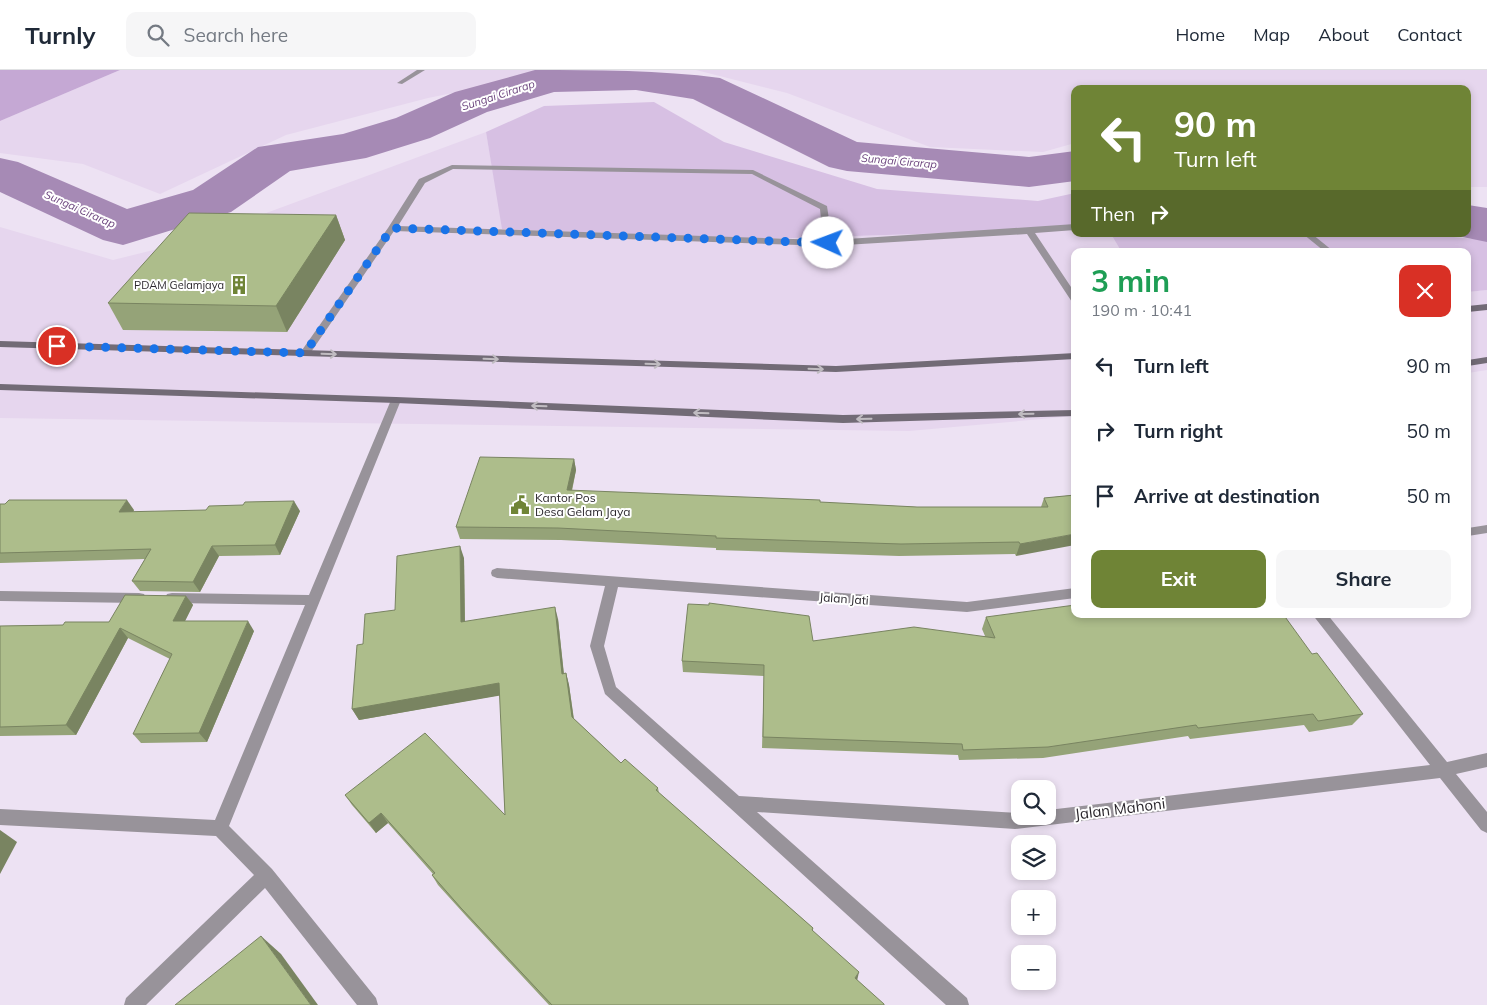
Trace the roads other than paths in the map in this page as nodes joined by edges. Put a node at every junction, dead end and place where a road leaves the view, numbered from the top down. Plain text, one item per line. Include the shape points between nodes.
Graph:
1 (422, 70) edge
2 (400, 83) dead end
3 (1071, 227) edge
4 (392, 228) junction
5 (1029, 231) junction
6 (1311, 237) edge
7 (828, 243) junction
8 (1325, 248) edge
9 (1071, 294) edge
10 (1487, 307) edge
11 (1471, 309) edge
12 (0, 344) edge
13 (305, 353) junction
14 (1071, 356) edge
15 (1487, 360) edge
16 (1471, 363) edge
17 (0, 387) edge
18 (396, 400) junction
19 (1071, 413) edge
20 (1487, 529) edge
21 (1471, 532) edge
22 (496, 573) dead end
23 (612, 582) junction
24 (1071, 594) edge
25 (0, 596) edge
26 (314, 600) junction
27 (1322, 618) edge
28 (1487, 760) edge
29 (1444, 770) junction
30 (736, 803) junction
31 (0, 817) edge
32 (1487, 825) edge
33 (220, 828) junction
34 (266, 875) junction
35 (133, 1005) edge
36 (369, 1005) edge
37 (960, 1005) edge

1 - 2 street
3 - 5 street
4 - 7 street
4 - 7 street via 422,181 452,167 753,172 824,208
4 - 13 street
5 - 7 street
5 - 9 street
6 - 8 street
10 - 11 main road
12 - 13 main road
13 -> 14 main road via 836,369
15 - 16 main road
17 - 18 main road
19 -> 18 main road via 843,419
18 - 26 street
20 - 21 street
22 - 23 street, Jalan Jati
23 - 24 street, Jalan Jati via 967,607
23 - 30 street via 596,646 610,690
25 - 26 street
26 - 33 street
27 - 29 street
28 - 29 street, Jalan Mahoni
29 - 30 street, Jalan Mahoni via 1015,821
29 - 32 street
30 - 37 street
31 - 33 street
33 - 34 street
34 - 35 street
34 - 36 street

